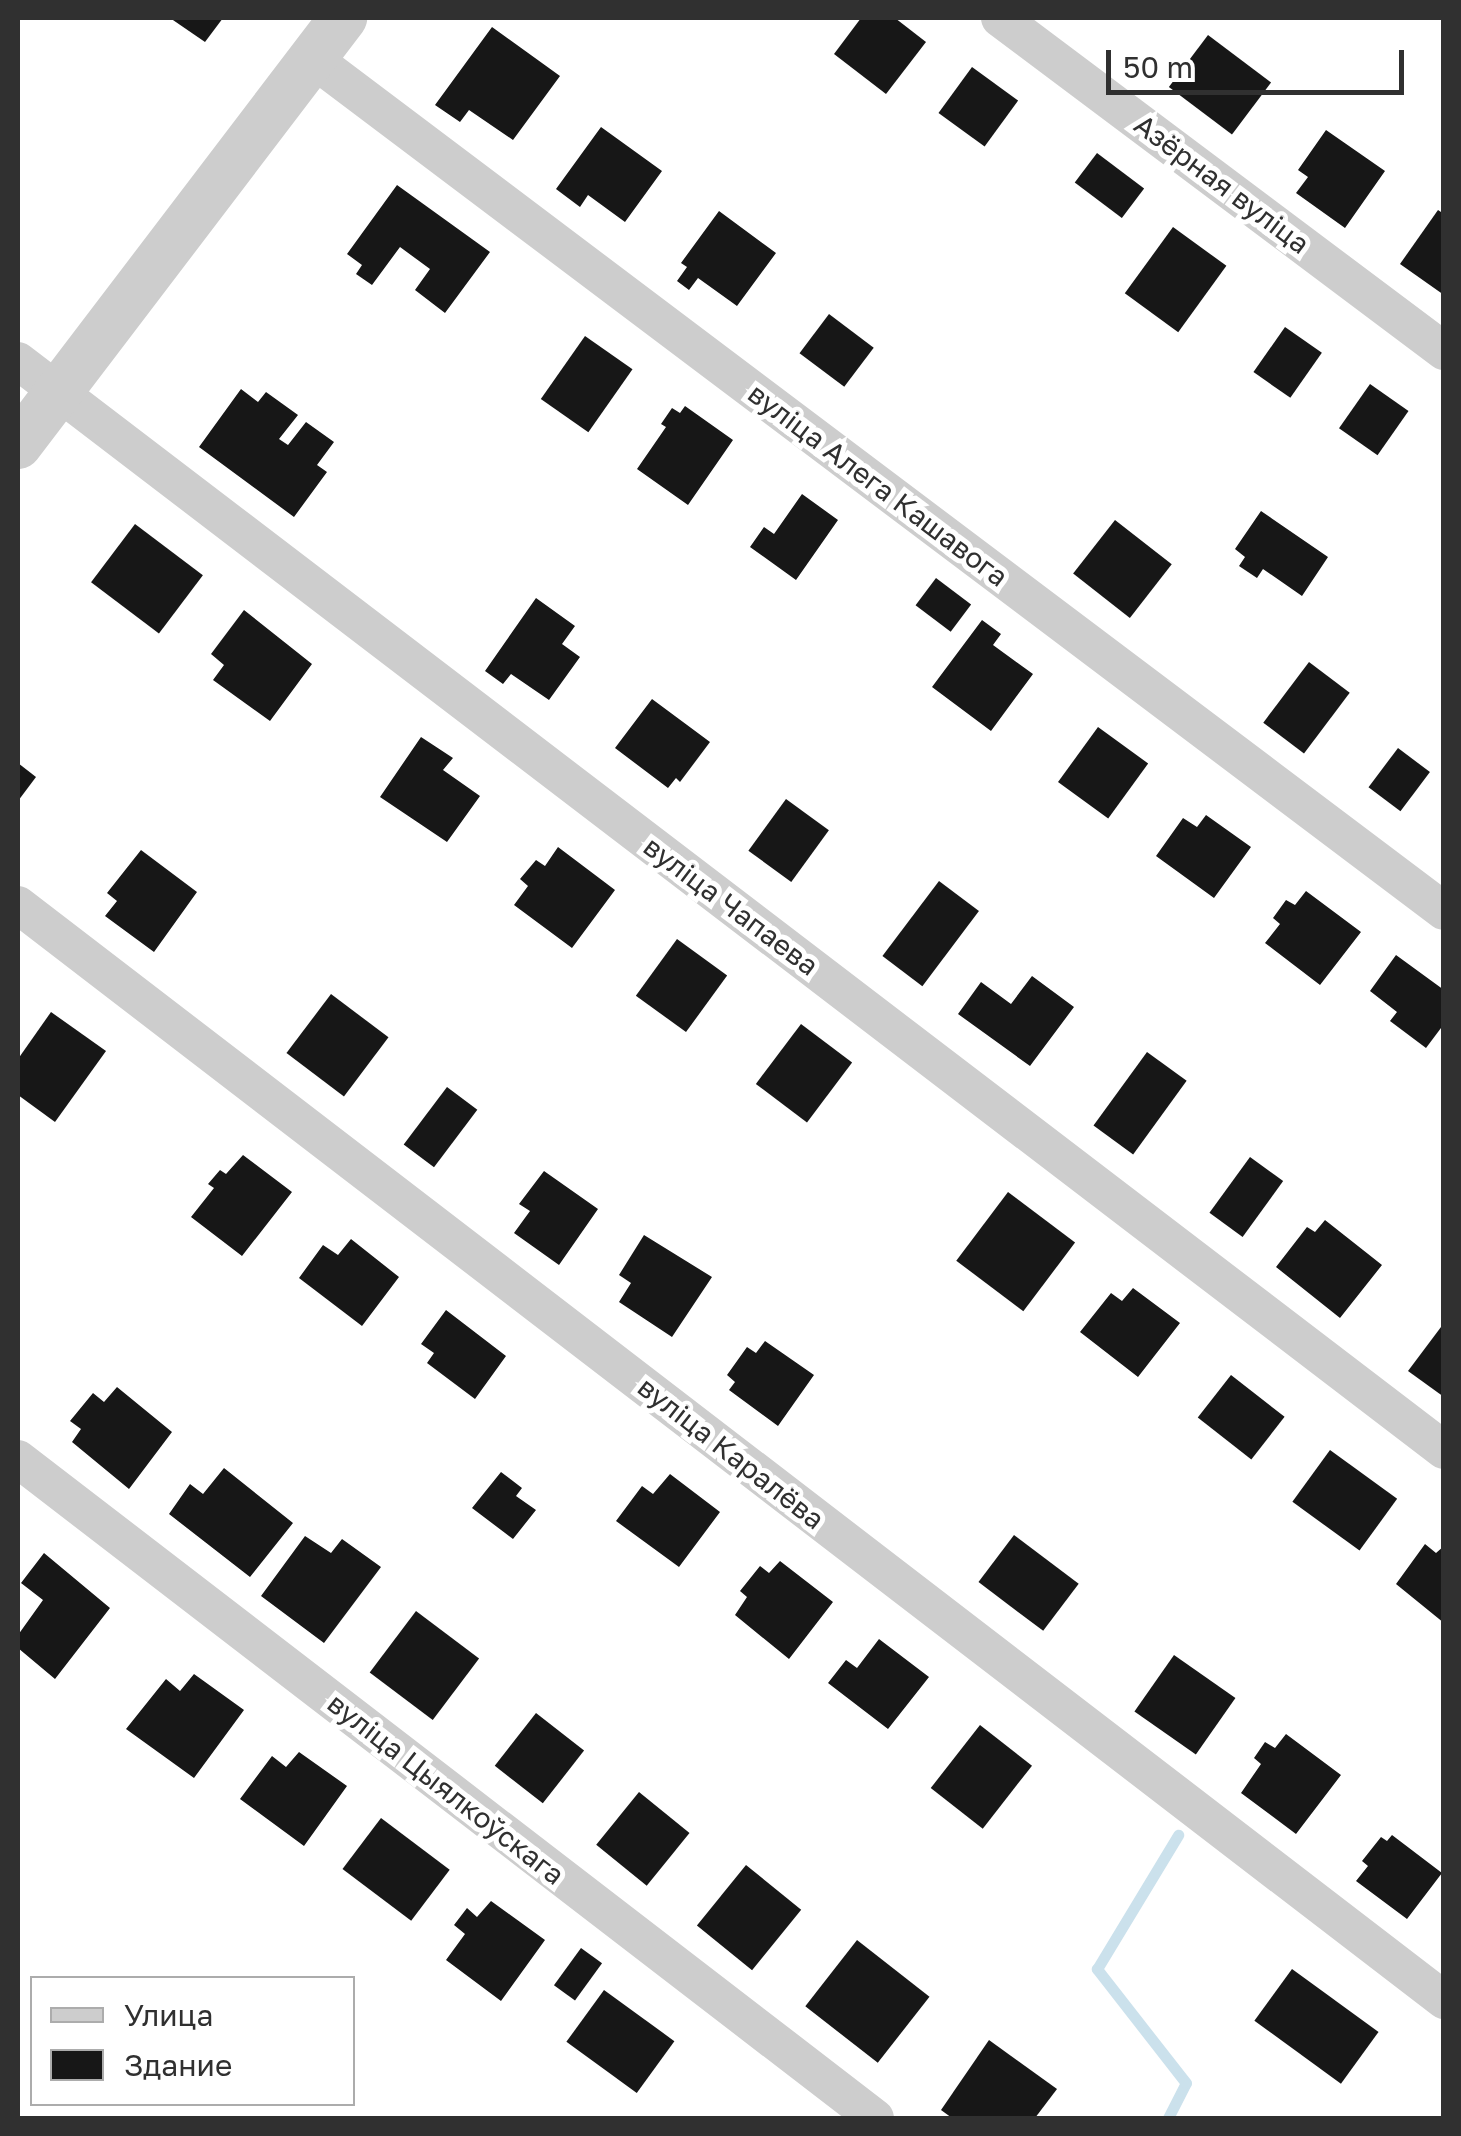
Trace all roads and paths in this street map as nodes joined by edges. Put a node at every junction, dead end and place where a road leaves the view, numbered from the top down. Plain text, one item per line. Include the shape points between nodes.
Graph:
1 (344, 18) edge
2 (1000, 18) edge
3 (313, 60) junction
4 (1444, 351) edge
5 (18, 362) edge
6 (58, 392) junction
7 (18, 445) edge
8 (18, 905) edge
9 (1444, 911) edge
10 (1444, 1450) edge
11 (18, 1459) edge
12 (1444, 2000) edge
13 (874, 2118) edge

1 - 3 street
2 - 4 street, Азёрная вуліца
3 - 6 street
3 - 9 street, вуліца Алега Кашавога
5 - 6 street, вуліца Чапаева
6 - 7 street
6 - 10 street, вуліца Чапаева
8 - 12 street, вуліца Каралёва
11 - 13 street, вуліца Цыялкоўскага

